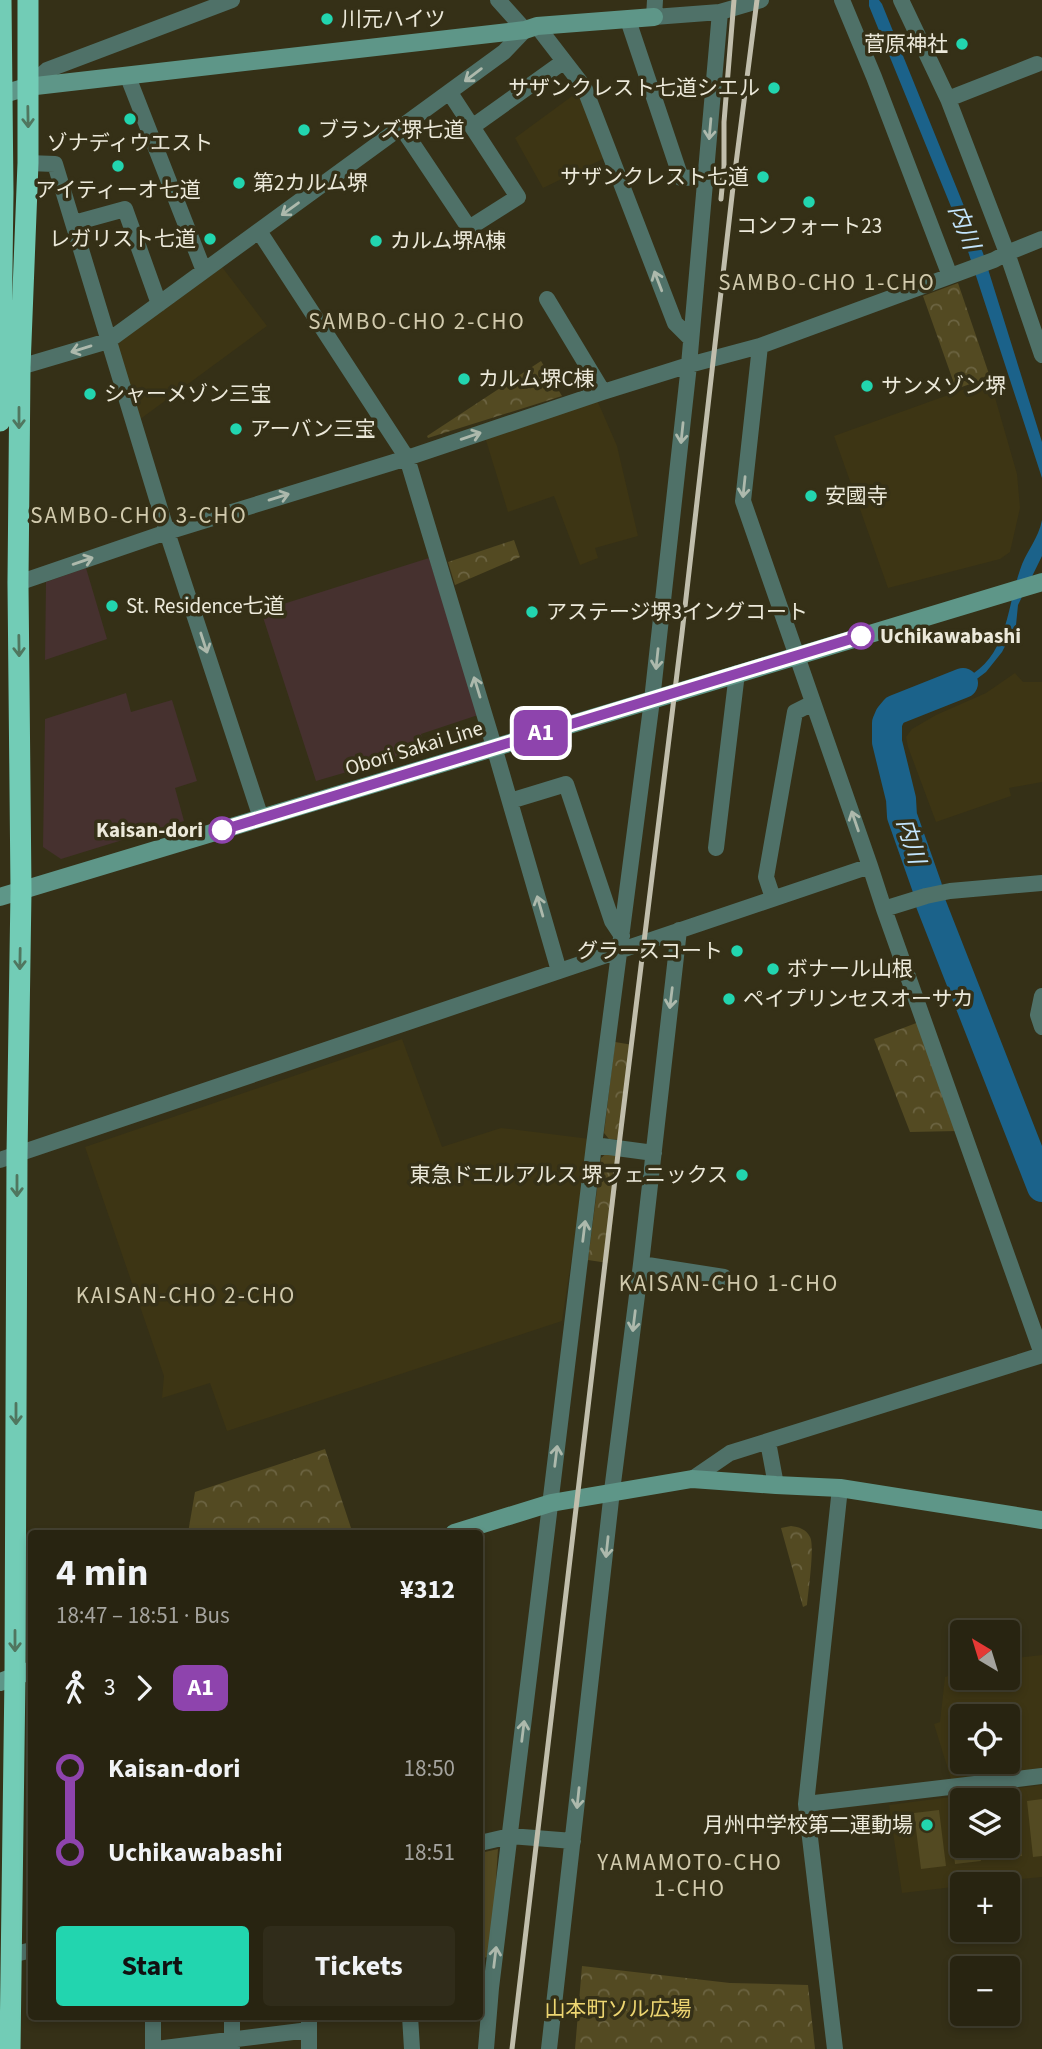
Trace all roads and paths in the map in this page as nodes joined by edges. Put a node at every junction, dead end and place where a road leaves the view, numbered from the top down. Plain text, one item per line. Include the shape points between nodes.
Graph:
1 (1, 0) edge
2 (28, 0) edge
3 (232, 0) edge
4 (498, 0) edge
5 (761, 0) edge
6 (842, 0) edge
7 (901, 0) edge
8 (654, 9) edge
9 (720, 12) junction
10 (628, 20) junction
11 (531, 28) junction
12 (563, 62) junction
13 (1040, 67) edge
14 (128, 77) junction
15 (27, 87) junction
16 (450, 93) junction
17 (1, 95) edge
18 (948, 99) junction
19 (472, 127) junction
20 (402, 128) junction
21 (28, 163) junction
22 (706, 177) junction
23 (74, 223) junction
24 (260, 231) junction
25 (1042, 239) edge
26 (1001, 256) junction
27 (205, 271) junction
28 (958, 273) junction
29 (547, 299) dead end
30 (159, 304) junction
31 (691, 339) junction
32 (108, 341) junction
33 (760, 346) junction
34 (1042, 355) edge
35 (689, 365) junction
36 (7, 372) edge
37 (603, 391) junction
38 (0, 421) edge
39 (407, 458) junction
40 (167, 532) junction
41 (1041, 582) edge
42 (18, 583) junction
43 (797, 654) junction
44 (737, 673) junction
45 (652, 700) junction
46 (813, 703) junction
47 (495, 747) junction
48 (510, 801) junction
49 (261, 818) junction
50 (716, 848) dead end
51 (870, 866) junction
52 (1042, 883) edge
53 (21, 891) junction
54 (0, 897) edge
55 (773, 898) junction
56 (884, 909) junction
57 (679, 930) junction
58 (620, 943) junction
59 (559, 971) junction
60 (1042, 996) edge
61 (1042, 1027) edge
62 (594, 1145) junction
63 (654, 1153) junction
64 (9, 1158) edge
65 (641, 1264) junction
66 (724, 1278) dead end
67 (1042, 1355) edge
68 (768, 1442) junction
69 (692, 1479) junction
70 (776, 1485) junction
71 (840, 1488) junction
72 (612, 1492) junction
73 (551, 1503) junction
74 (1042, 1520) edge
75 (464, 1530) edge
76 (16, 1675) edge
77 (1042, 1776) edge
78 (806, 1804) junction
79 (510, 1836) junction
80 (573, 1841) junction
81 (483, 1842) edge
82 (21, 1952) edge
83 (485, 1989) edge
84 (153, 2020) edge
85 (232, 2020) edge
86 (410, 2020) edge
87 (309, 2023) edge
88 (232, 2044) edge
89 (10, 2049) edge
90 (155, 2049) edge
91 (309, 2049) edge
92 (412, 2049) edge
93 (486, 2049) edge
94 (549, 2049) edge
95 (835, 2049) edge

1 - 17 highway
2 - 15 highway
3 - 15 street via 47,70
4 - 11 street
5 - 9 street
6 - 28 street
7 - 18 street
8 - 9 street
8 - 10 street
9 -> 22 street
10 - 11 street
10 - 22 street via 681,178
11 - 12 street
11 - 14 street
11 -> 16 street
12 - 19 street
31 -> 12 street via 675,323 583,87
13 - 18 street
14 - 15 street
14 - 27 street
15 - 17 street
15 -> 21 highway
16 - 19 street
16 - 20 street
17 - 36 highway
18 - 26 street
19 - 20 street via 518,197 469,228
20 -> 24 street
21 - 23 street via 55,164
21 - 36 highway
22 - 31 street
23 - 30 street via 125,209
23 - 32 street
24 - 27 street
24 - 39 street
25 - 26 street
26 - 28 street
26 - 34 street
27 - 30 street
28 - 33 street
29 - 37 street
30 - 32 street
31 - 35 street
32 -> 36 street
32 - 40 street
33 - 35 street
33 -> 43 street via 743,501
35 - 37 street
35 -> 45 street
36 - 38 highway
36 -> 42 highway
39 -> 37 street
40 -> 39 street
47 -> 39 street
42 -> 40 street
40 -> 49 street
41 - 43 street, Obori Sakai Line
42 -> 53 highway
43 - 44 street, Obori Sakai Line
43 - 46 street
44 - 45 street, Obori Sakai Line
44 - 50 street
45 - 47 street, Obori Sakai Line
45 - 58 street
51 -> 46 street
46 - 55 street via 795,712 766,877
47 - 48 street
47 - 49 street, Obori Sakai Line
48 - 58 street via 566,785
59 -> 48 street
49 - 53 street, Obori Sakai Line
51 - 55 street
51 - 56 street
52 - 56 street via 950,891
53 - 54 street, Obori Sakai Line
53 -> 64 highway
55 - 57 street
56 - 67 street
57 - 58 street
57 -> 63 street
58 - 59 street
58 - 62 street
59 - 64 street
60 - 61 street via 1038,1016
62 - 63 street
73 -> 62 street
63 - 65 street
64 -> 76 highway
65 - 66 street
65 -> 72 street
67 - 68 street
68 - 69 street via 730,1453
68 - 70 street
69 - 70 street
69 - 72 street
70 - 71 street
71 - 74 street
71 - 78 street
72 - 73 street
72 -> 80 street
73 - 75 street
79 -> 73 street
76 - 82 highway
77 - 78 street
78 - 95 street
79 - 80 street
79 - 81 street
83 -> 79 street
80 - 94 street
82 - 89 highway
83 - 93 street
84 - 90 street
85 - 88 street
86 - 92 street
87 - 88 street
87 - 91 street
88 - 90 street

